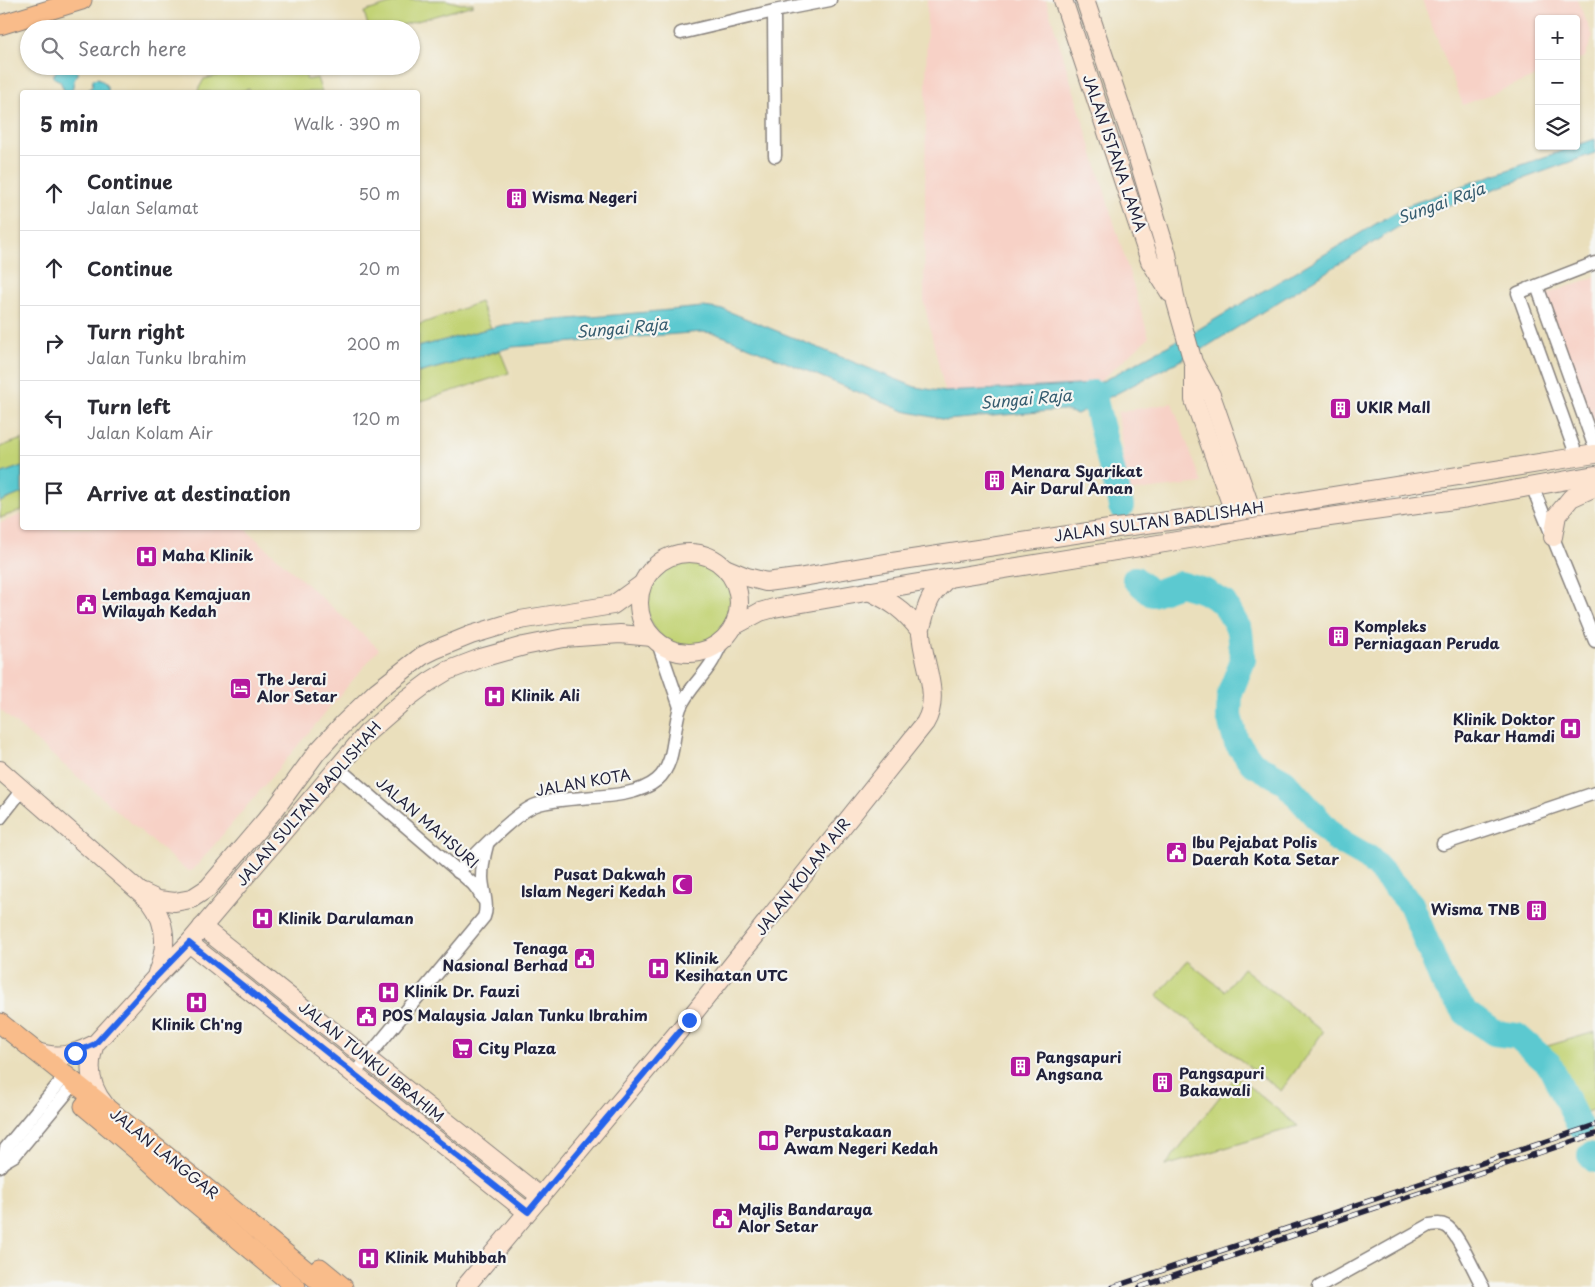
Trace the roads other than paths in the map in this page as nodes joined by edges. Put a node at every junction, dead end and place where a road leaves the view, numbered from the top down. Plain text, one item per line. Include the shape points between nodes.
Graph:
1 (82, 0) edge
2 (830, 0) edge
3 (1063, 0) edge
4 (1084, 0) edge
5 (774, 11) junction
6 (0, 25) edge
7 (682, 33) dead end
8 (775, 156) dead end
9 (1595, 263) edge
10 (1537, 286) junction
11 (1176, 302) junction
12 (1595, 448) edge
13 (1595, 454) edge
14 (1577, 457) junction
15 (1595, 475) edge
16 (1532, 486) junction
17 (1595, 487) edge
18 (1242, 511) junction
19 (1553, 537) junction
20 (725, 568) junction
21 (948, 578) junction
22 (642, 584) junction
23 (869, 591) junction
24 (734, 626) junction
25 (920, 631) junction
26 (655, 640) junction
27 (723, 641) junction
28 (1595, 641) edge
29 (680, 708) junction
30 (338, 768) junction
31 (0, 770) edge
32 (22, 790) junction
33 (1595, 793) edge
34 (0, 818) edge
35 (1443, 844) dead end
36 (487, 845) junction
37 (458, 872) junction
38 (143, 893) junction
39 (486, 909) junction
40 (202, 927) junction
41 (189, 943) junction
42 (155, 978) junction
43 (0, 1023) edge
44 (95, 1044) junction
45 (34, 1051) junction
46 (367, 1058) junction
47 (354, 1074) junction
48 (73, 1081) junction
49 (110, 1110) junction
50 (2, 1164) edge
51 (541, 1197) junction
52 (528, 1212) junction
53 (296, 1287) edge
54 (326, 1287) edge
55 (343, 1287) edge
56 (465, 1287) edge
57 (1319, 1287) edge
58 (1482, 1287) edge

1 - 6 main road
2 - 5 street
3 - 11 main road, JALAN ISTANA LAMA via 1150,261
4 - 11 main road, JALAN ISTANA LAMA via 1167,254
5 - 7 street
5 - 8 street
9 - 10 street
10 - 12 street
10 - 14 street via 1518,293
11 - 18 main road, JALAN ISTANA LAMA via 1194,362 1194,400
13 - 14 main road, JALAN SULTAN BADLISHAH
14 - 18 main road, JALAN SULTAN BADLISHAH
15 - 16 main road, JALAN SULTAN BADLISHAH
16 - 19 street
16 - 21 main road, JALAN SULTAN BADLISHAH
17 - 19 main road via 1571,498 1557,515
18 - 20 main road, JALAN SULTAN BADLISHAH via 766,582
19 - 28 street
20 - 22 main road via 710,558 691,553 673,555 656,565
20 - 24 main road via 739,596
21 - 23 main road, JALAN SULTAN BADLISHAH
21 - 25 main road, JALAN KOLAM AIR via 929,600
22 - 26 main road via 640,615 643,626
22 - 38 main road, JALAN SULTAN BADLISHAH via 613,605 498,626 434,650 411,663 358,708 317,752 276,808 208,888 191,899 175,902 158,900
23 - 24 main road, JALAN SULTAN BADLISHAH via 774,608
23 - 25 main road, JALAN KOLAM AIR via 891,601 909,616
24 - 27 main road
25 - 51 main road, JALAN KOLAM AIR via 931,686 930,715 689,1020
26 - 27 main road via 674,651 691,654 708,650
26 - 29 street
26 - 30 main road, JALAN SULTAN BADLISHAH via 620,634 564,638 481,658 447,671 428,682 367,733
27 - 29 street, JALAN KOTA
29 - 36 street, JALAN KOTA via 668,763 658,779 646,788 534,806
30 - 37 street, JALAN MAHSURI
30 - 40 main road, JALAN SULTAN BADLISHAH
31 - 32 main road
32 - 34 street
32 - 38 main road
33 - 35 street
36 - 37 street, JALAN KOTA
36 - 39 street via 482,867
37 - 39 street, JALAN MAHSURI via 477,889
38 - 42 main road via 156,909 164,928 165,949
39 - 46 street via 484,916
40 - 41 main road, JALAN SULTAN BADLISHAH
40 - 46 main road, JALAN TUNKU IBRAHIM
41 - 42 main road, JALAN SULTAN BADLISHAH
41 - 47 main road, JALAN TUNKU IBRAHIM
42 - 44 main road, JALAN SULTAN BADLISHAH
43 - 45 main road, JALAN LANGGAR
44 - 45 main road via 65,1056
44 - 49 main road via 91,1055 91,1078 100,1099
45 - 48 main road, JALAN LANGGAR
46 - 47 street
46 - 51 main road, JALAN TUNKU IBRAHIM
47 - 52 main road, JALAN TUNKU IBRAHIM
48 - 49 main road, JALAN LANGGAR
48 - 50 street via 15,1155
48 - 53 main road via 82,1104
49 - 54 main road, JALAN LANGGAR
49 - 55 main road via 155,1132
51 - 52 main road, JALAN KOLAM AIR
52 - 56 main road, JALAN KOLAM AIR
57 - 58 street via 1430,1224 1445,1225 1455,1235

